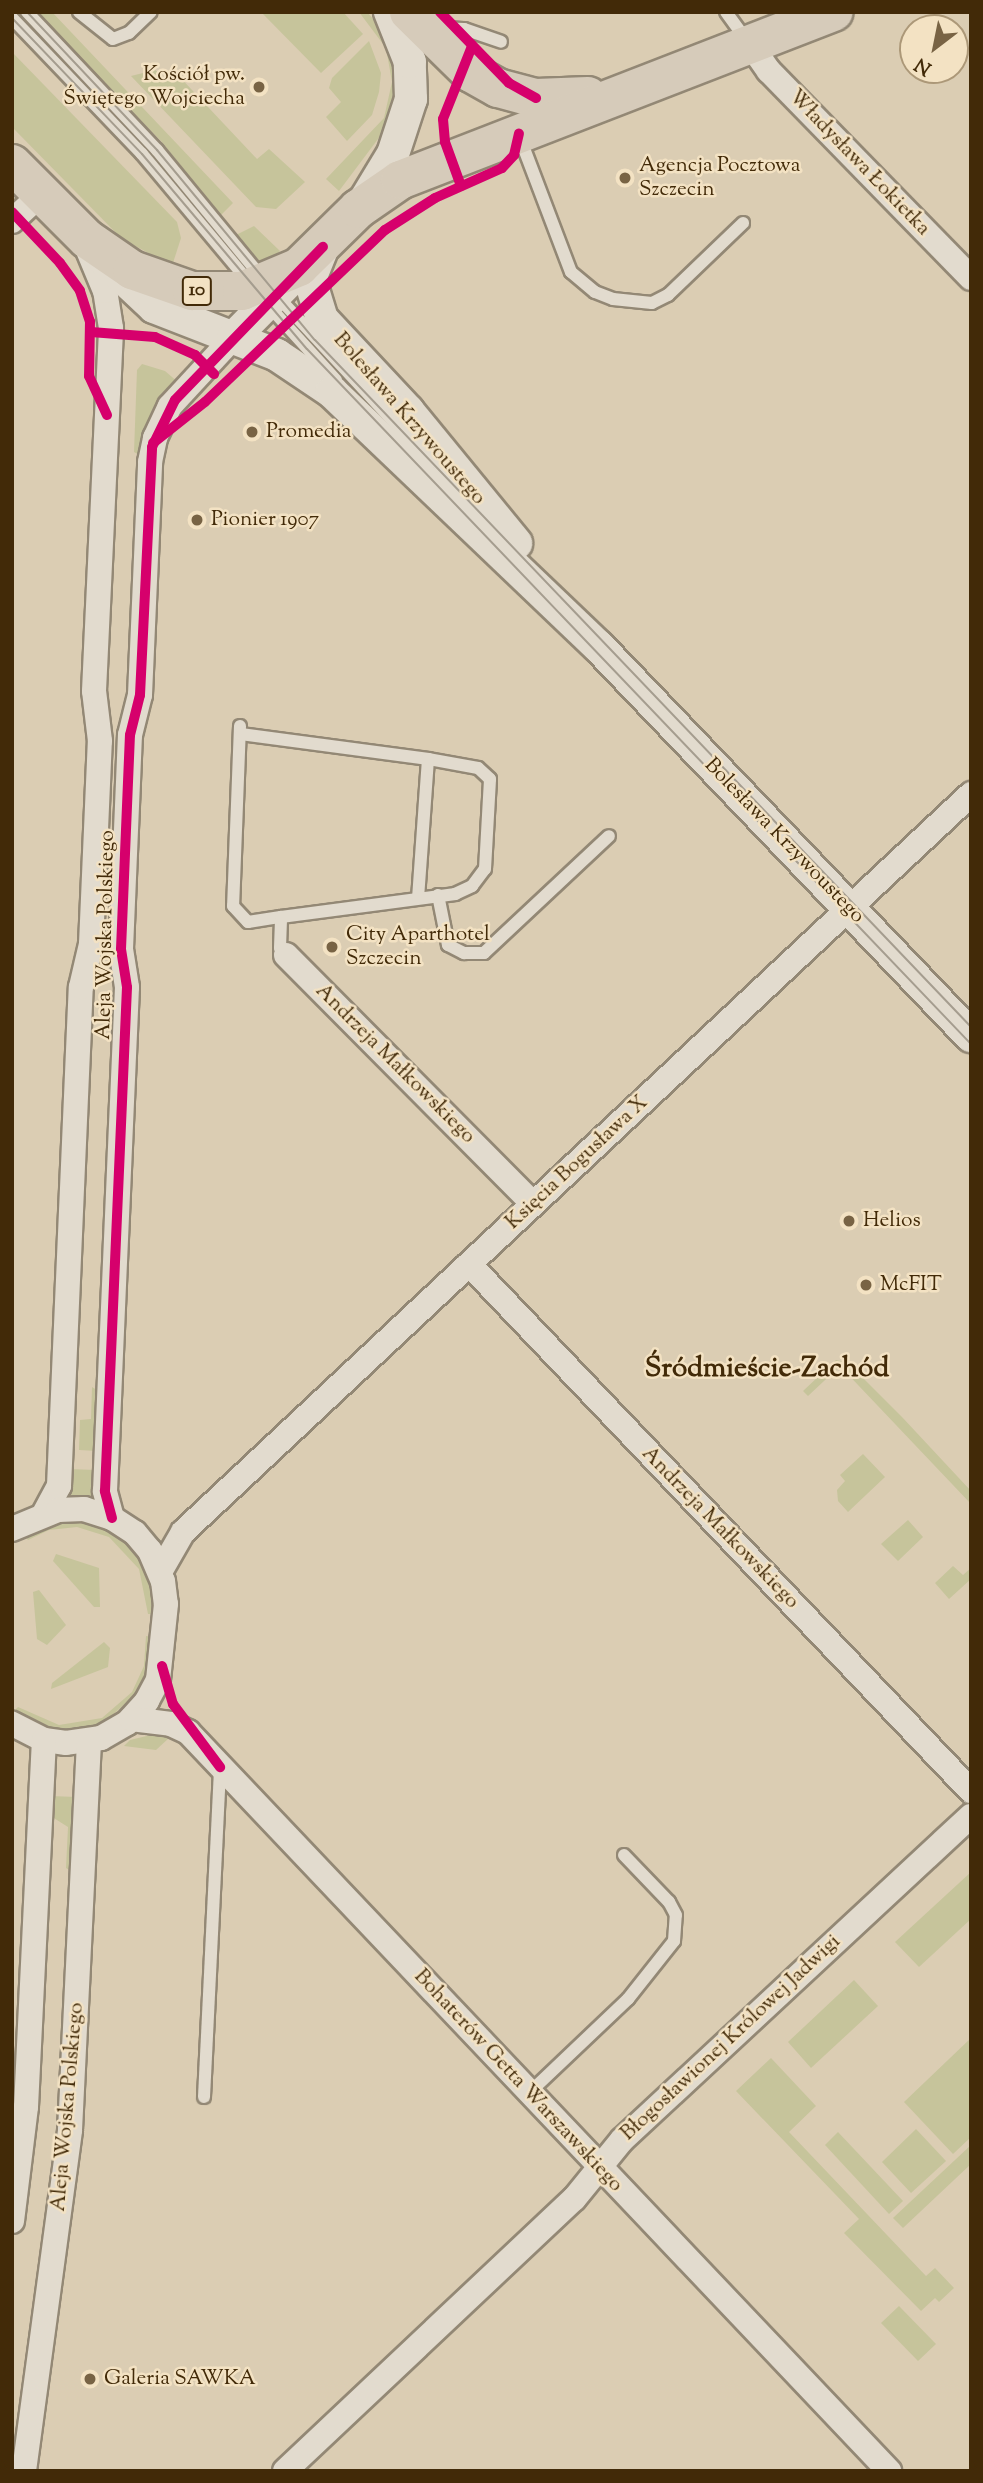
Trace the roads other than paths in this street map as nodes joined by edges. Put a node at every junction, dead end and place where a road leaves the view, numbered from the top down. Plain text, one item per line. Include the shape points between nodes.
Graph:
1 (27, 12) edge
2 (79, 12) edge
3 (151, 12) edge
4 (390, 12) edge
5 (726, 12) edge
6 (834, 12) edge
7 (12, 18) edge
8 (417, 20) edge
9 (501, 42) dead end
10 (750, 44) junction
11 (628, 89) junction
12 (519, 134) junction
13 (12, 164) edge
14 (41, 194) junction
15 (352, 214) junction
16 (12, 221) edge
17 (743, 223) dead end
18 (76, 229) junction
19 (323, 247) junction
20 (971, 278) edge
21 (266, 293) junction
22 (233, 338) junction
23 (505, 556) junction
24 (554, 591) junction
25 (598, 646) junction
26 (428, 759) junction
27 (971, 794) edge
28 (609, 836) dead end
29 (438, 895) junction
30 (418, 898) junction
31 (849, 908) junction
32 (281, 917) junction
33 (286, 955) joint
34 (971, 1036) edge
35 (533, 1204) junction
36 (469, 1264) junction
37 (45, 1512) junction
38 (112, 1518) junction
39 (12, 1529) edge
40 (183, 1532) junction
41 (135, 1533) junction
42 (160, 1572) junction
43 (131, 1719) junction
44 (12, 1724) edge
45 (44, 1740) junction
46 (89, 1741) junction
47 (220, 1767) junction
48 (971, 1791) edge
49 (971, 1816) edge
50 (624, 1855) dead end
51 (529, 2093) junction
52 (204, 2097) dead end
53 (600, 2168) junction
54 (12, 2221) edge
55 (24, 2471) edge
56 (285, 2471) edge
57 (889, 2471) edge

1 - 21 lane via 157,150
2 - 3 lane via 113,39 129,33
4 - 15 street via 410,62 411,99 389,162
5 - 10 lane
6 - 10 main road, 10
7 - 21 lane
8 - 9 lane
8 - 11 main road, 10 via 471,73 507,92 555,99
10 - 11 main road, 10
10 - 20 street, Władysława Łokietka via 769,71
11 - 12 main road, 10
12 - 15 main road, 10 via 400,180
12 - 17 lane via 562,258 581,283 604,296 652,303 668,295
13 - 14 main road, 10
14 - 16 street
14 - 18 main road, 10
15 - 19 main road, 10
18 - 21 main road, 10 via 125,266 174,287
18 - 22 street, Bolesława Krzywoustego via 151,305
18 - 37 street, Aleja Wojska Polskiego via 102,283 111,328 94,691 100,741 92,928 81,987 59,1486
19 - 21 main road, 10
19 - 24 street, Bolesława Krzywoustego via 310,276 311,294 322,319 414,418
21 - 22 street
21 - 23 lane
21 - 24 lane
22 - 23 street, Bolesława Krzywoustego via 277,355 316,379
22 - 38 street, Aleja Wojska Polskiego via 170,406 150,462 141,687 130,734 121,949 127,987 105,1491
23 - 25 street, Bolesława Krzywoustego
24 - 25 street, Bolesława Krzywoustego
25 - 31 street, Bolesława Krzywoustego
26 - 29 lane via 478,768 490,779 485,869 464,891
26 - 30 lane
26 - 32 lane via 241,730 233,906 248,922
27 - 31 street, Księcia Bogusława X
28 - 29 lane via 484,953 464,953 443,939
29 - 30 lane
30 - 32 lane
31 - 34 street, Bolesława Krzywoustego
31 - 35 street, Księcia Bogusława X
32 - 33 lane via 280,948
33 - 35 street, Andrzeja Małkowskiego
35 - 36 street, Księcia Bogusława X
36 - 40 street, Księcia Bogusława X
36 - 48 street, Andrzeja Małkowskiego
37 - 38 street via 78,1509
37 - 39 street
38 - 41 street
40 - 41 street
40 - 42 street, Księcia Bogusława X
41 - 42 street
42 - 43 street via 166,1598 162,1666 152,1694
43 - 46 street
43 - 47 street, Bohaterów Getta Warszawskiego via 180,1728
44 - 45 street
45 - 46 street
45 - 54 street, Aleja Wojska Polskiego via 26,2106
46 - 55 street, Aleja Wojska Polskiego via 70,2130
47 - 51 street, Bohaterów Getta Warszawskiego
47 - 52 lane
49 - 53 street, Błogosławionej Królowej Jadwigi via 622,2140
50 - 51 lane via 676,1915 674,1941 628,1999
51 - 53 street, Bohaterów Getta Warszawskiego
53 - 56 street, Błogosławionej Królowej Jadwigi via 574,2199
53 - 57 street, Bohaterów Getta Warszawskiego

